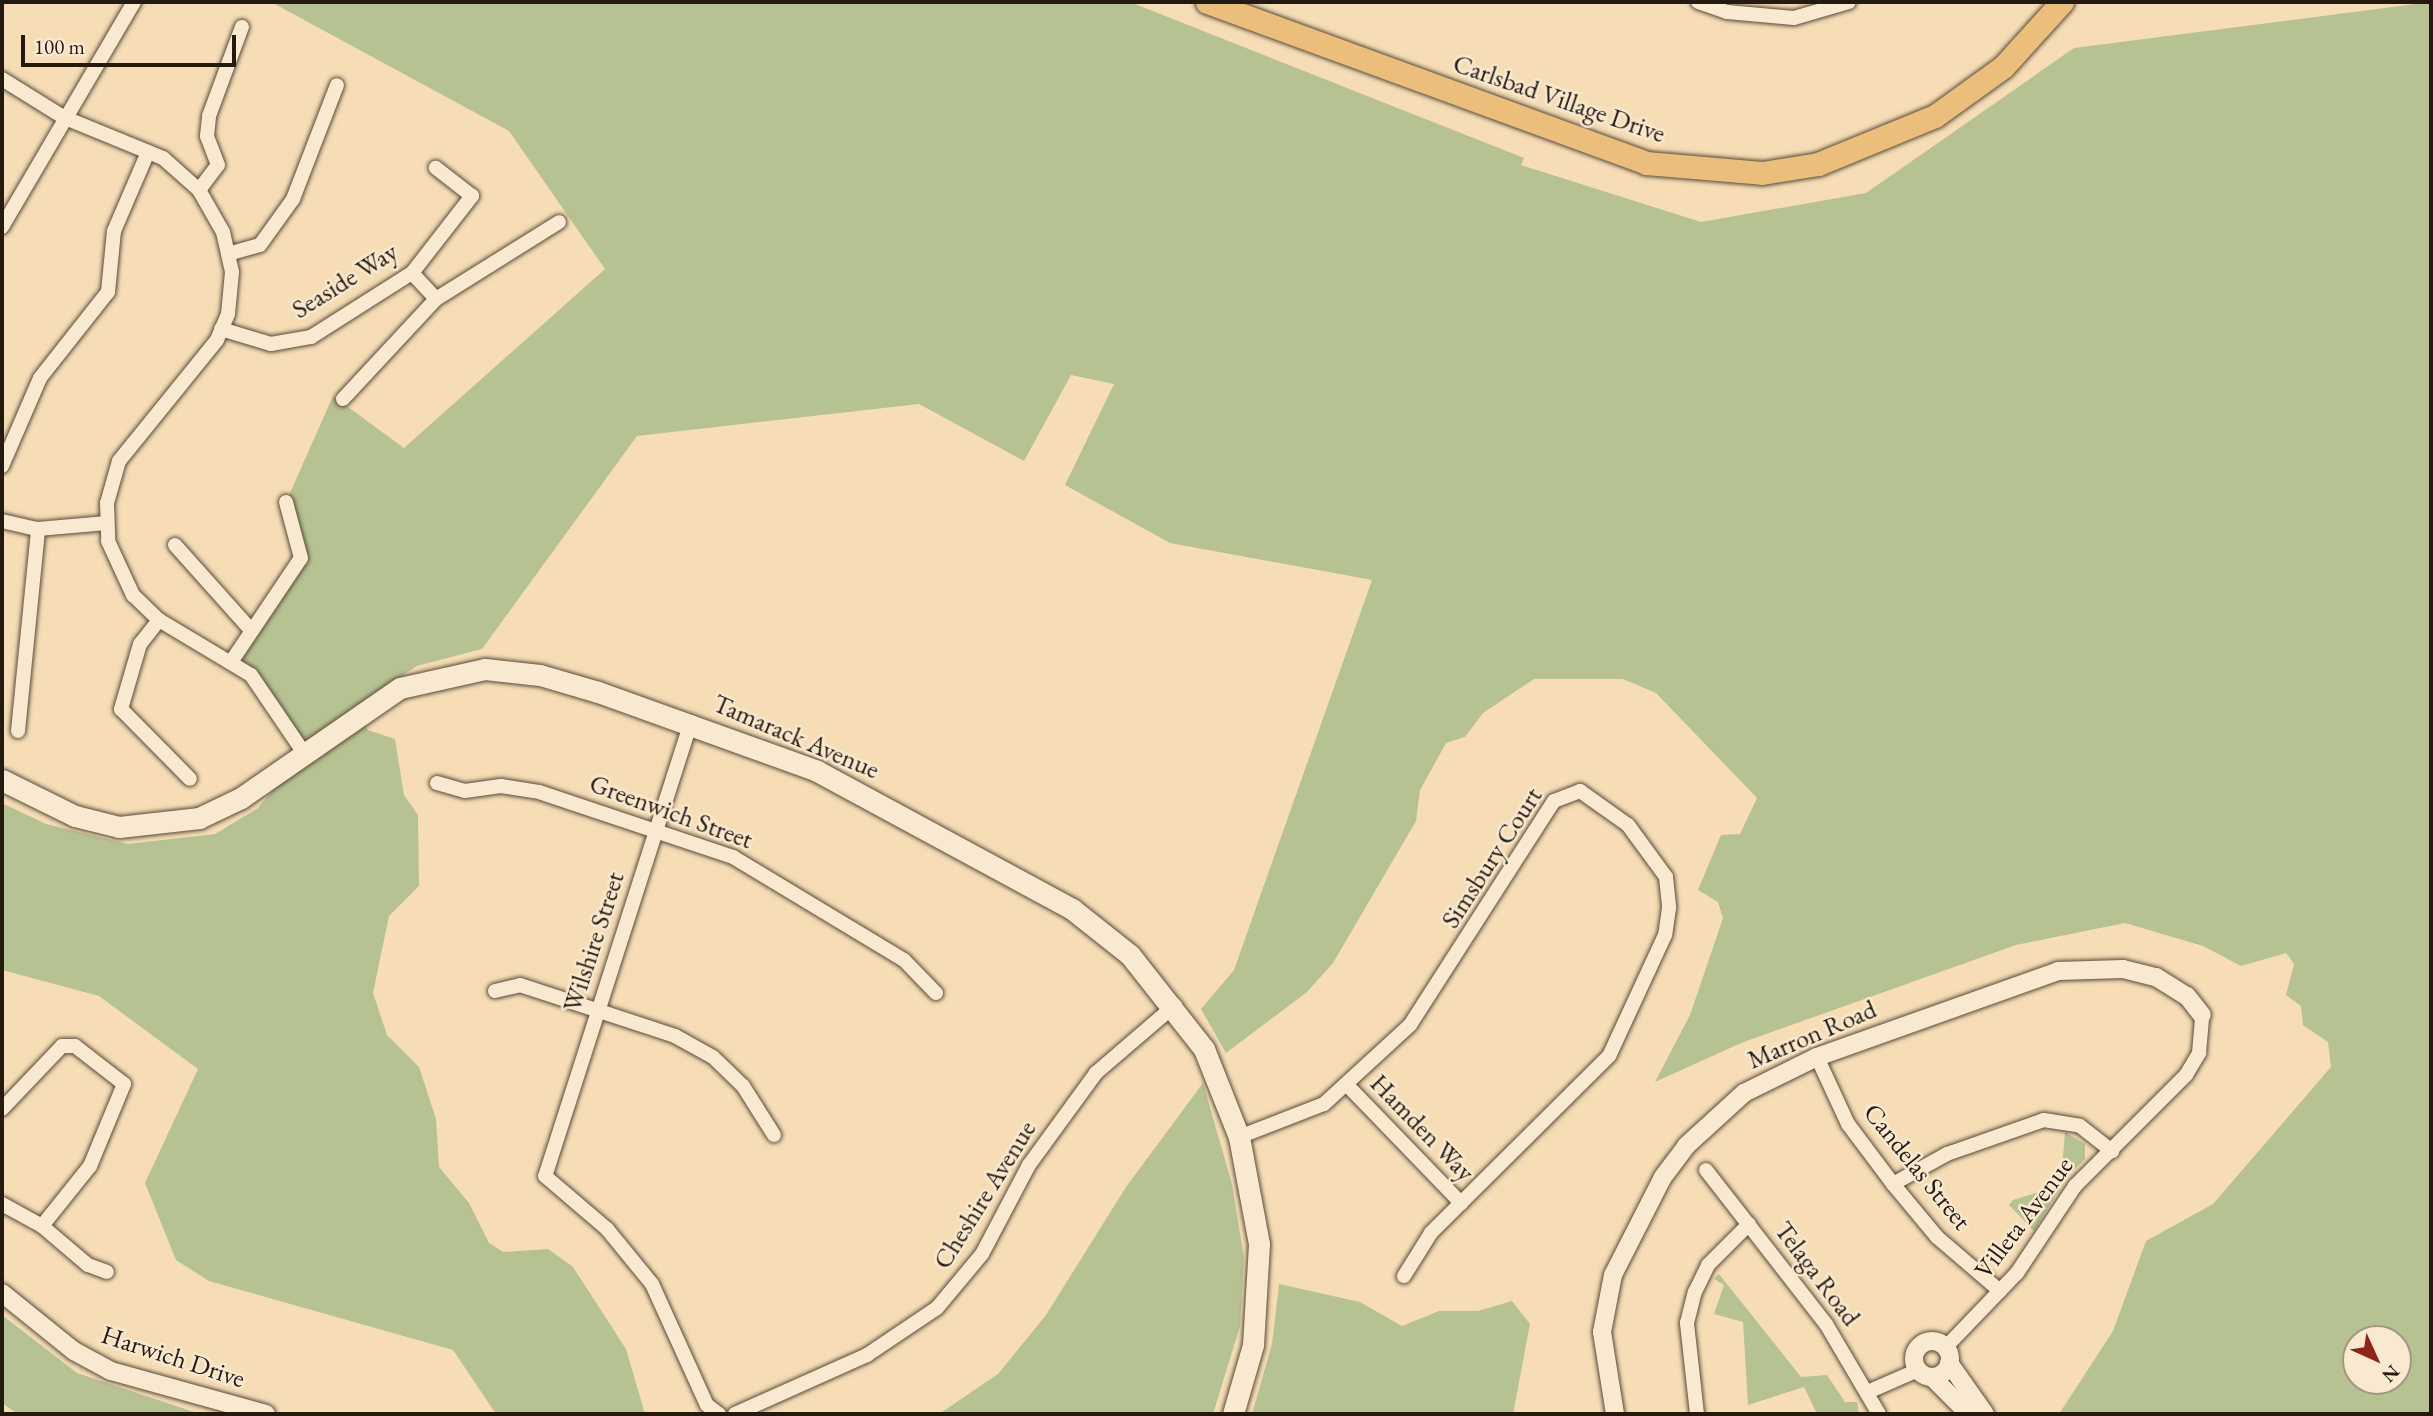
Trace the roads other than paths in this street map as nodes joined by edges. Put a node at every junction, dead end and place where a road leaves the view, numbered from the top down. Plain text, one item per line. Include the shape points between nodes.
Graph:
1 (134, 2) edge
2 (1207, 2) edge
3 (1698, 2) edge
4 (1849, 2) edge
5 (2062, 2) edge
6 (1812, 8) edge
7 (242, 27) dead end
8 (2, 79) edge
9 (337, 85) dead end
10 (63, 117) junction
11 (148, 152) junction
12 (436, 168) dead end
13 (199, 190) junction
14 (559, 222) dead end
15 (2, 227) edge
16 (228, 254) junction
17 (412, 273) junction
18 (436, 299) junction
19 (221, 329) junction
20 (342, 399) dead end
21 (2, 466) edge
22 (286, 502) dead end
23 (2, 521) edge
24 (107, 523) junction
25 (38, 529) junction
26 (175, 545) dead end
27 (159, 620) junction
28 (252, 631) junction
29 (231, 662) junction
30 (691, 722) junction
31 (18, 731) dead end
32 (304, 753) junction
33 (190, 779) dead end
34 (2, 780) edge
35 (437, 783) dead end
36 (656, 832) junction
37 (495, 991) dead end
38 (936, 993) dead end
39 (1175, 1005) junction
40 (598, 1010) junction
41 (2202, 1015) joint
42 (1817, 1057) junction
43 (1348, 1086) junction
44 (3, 1104) edge
45 (774, 1135) dead end
46 (1239, 1137) junction
47 (2112, 1151) junction
48 (1706, 1170) dead end
49 (1893, 1184) junction
50 (1461, 1203) junction
51 (2, 1204) edge
52 (1749, 1224) junction
53 (42, 1226) junction
54 (107, 1272) dead end
55 (1404, 1276) dead end
56 (2000, 1291) junction
57 (2, 1293) edge
58 (1947, 1356) junction
59 (1925, 1374) junction
60 (1870, 1391) junction
61 (266, 1414) edge
62 (719, 1414) edge
63 (734, 1414) edge
64 (1233, 1414) edge
65 (1615, 1414) edge
66 (1697, 1414) edge
67 (1879, 1414) edge
68 (1969, 1414) edge
69 (1985, 1414) edge

1 - 10 street
2 - 5 main road, Carlsbad Village Drive via 1646,163 1762,173 1818,164 1936,117 2003,67
3 - 6 street via 1727,12 1794,18
4 - 6 street
7 - 13 street via 209,116 207,136 218,165
8 - 10 street
9 - 16 street via 293,200 260,245
10 - 11 street
10 - 15 street
11 - 13 street
11 - 21 street via 114,231 108,292 40,378
12 - 17 street, Seaside Way via 472,196
13 - 16 street
14 - 18 street
16 - 19 street via 232,272
17 - 18 street
17 - 19 street, Seaside Way via 295,340 271,344
18 - 20 street
19 - 24 street via 119,461
22 - 28 street via 301,558
23 - 25 street
24 - 25 street
24 - 27 street via 117,565
25 - 31 street
26 - 28 street
27 - 29 street
27 - 33 street via 139,644 121,709
28 - 29 street
29 - 32 street via 251,675
30 - 32 main road, Tamarack Avenue via 540,675 473,670 400,688
30 - 36 street, Wilshire Street
30 - 39 main road, Tamarack Avenue via 817,771 1072,909 1130,955
32 - 34 main road, Tamarack Avenue via 209,813 144,829 75,816
35 - 36 street, Greenwich Street via 465,791 501,786 539,792
36 - 38 street, Greenwich Street via 759,870 904,960
36 - 40 street, Wilshire Street
37 - 40 street via 520,985
39 - 46 main road, Tamarack Avenue via 1208,1058
39 - 63 street, Cheshire Avenue via 1096,1073 1029,1165 982,1254 937,1308 867,1355
40 - 45 street via 675,1036 713,1057 743,1086
40 - 62 street, Wilshire Street via 545,1176 607,1229 652,1284 707,1405
41 - 42 street, Marron Road via 2187,996 2156,977 2088,968 2032,979
41 - 47 street, Villeta Avenue via 2196,1061 2154,1114
42 - 49 street, Candelas Street via 1848,1124
42 - 65 street, Marron Road via 1744,1093 1686,1146 1663,1177 1604,1306
43 - 46 street, Simsbury Court via 1297,1117
43 - 50 street, Hamden Way
43 - 50 street, Simsbury Court via 1410,1025 1554,800 1580,791 1652,849 1666,877 1665,936 1609,1056
44 - 53 street via 62,1046 75,1046 124,1084 90,1166
46 - 64 main road, Tamarack Avenue via 1259,1244 1259,1293
47 - 49 street via 2080,1126 2044,1120 1947,1154
47 - 56 street, Villeta Avenue via 2075,1186
48 - 52 street, Telaga Road
49 - 56 street, Candelas Street via 1937,1237
50 - 55 street, Simsbury Court via 1431,1233
51 - 53 street
52 - 60 street, Telaga Road
52 - 66 street via 1709,1265 1695,1292 1687,1323
53 - 54 street via 88,1265
56 - 58 street, Villeta Avenue
57 - 61 street, Harwich Drive via 74,1351 111,1370
58 - 59 street
58 - 59 street via 1933,1342 1921,1345 1915,1354
58 - 69 street
59 - 60 street
59 - 68 street
60 - 67 street, Telaga Road

